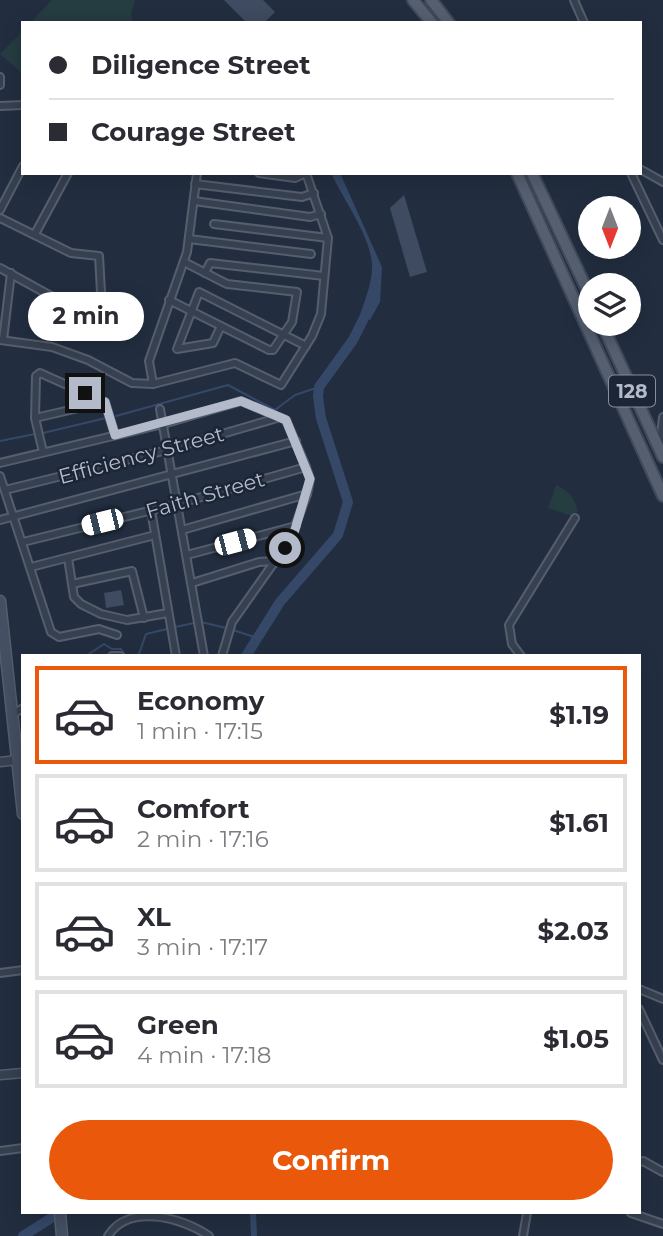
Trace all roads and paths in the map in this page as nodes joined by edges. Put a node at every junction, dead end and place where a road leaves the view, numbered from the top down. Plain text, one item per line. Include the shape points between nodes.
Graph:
1 (413, 0) edge
2 (431, 0) edge
3 (574, 0) edge
4 (430, 21) edge
5 (447, 21) edge
6 (583, 21) edge
7 (0, 77) edge
8 (0, 85) edge
9 (0, 106) edge
10 (21, 106) edge
11 (21, 170) edge
12 (642, 170) edge
13 (67, 175) edge
14 (197, 175) edge
15 (273, 175) edge
16 (302, 175) edge
17 (307, 175) edge
18 (518, 175) edge
19 (533, 175) edge
20 (632, 175) edge
21 (663, 182) edge
22 (195, 184) junction
23 (314, 193) junction
24 (194, 201) junction
25 (0, 210) edge
26 (321, 214) junction
27 (0, 218) edge
28 (214, 224) dead end
29 (35, 234) junction
30 (327, 238) junction
31 (189, 239) junction
32 (663, 240) edge
33 (311, 254) dead end
34 (184, 262) junction
35 (0, 268) edge
36 (11, 273) junction
37 (205, 273) junction
38 (579, 273) edge
39 (324, 276) junction
40 (170, 300) junction
41 (189, 310) junction
42 (89, 317) junction
43 (221, 326) junction
44 (109, 328) dead end
45 (284, 335) junction
46 (607, 336) edge
47 (2, 340) edge
48 (306, 346) junction
49 (153, 384) junction
50 (105, 402) junction
51 (160, 409) dead end
52 (663, 417) edge
53 (35, 418) junction
54 (277, 418) junction
55 (163, 424) junction
56 (115, 435) junction
57 (296, 441) junction
58 (167, 450) junction
59 (43, 452) junction
60 (661, 453) edge
61 (0, 463) edge
62 (306, 467) junction
63 (0, 476) edge
64 (172, 476) junction
65 (5, 490) junction
66 (307, 494) junction
67 (663, 496) edge
68 (177, 504) junction
69 (151, 510) junction
70 (14, 516) junction
71 (575, 518) dead end
72 (0, 520) edge
73 (296, 526) junction
74 (181, 530) junction
75 (155, 535) junction
76 (23, 542) junction
77 (187, 555) junction
78 (68, 558) junction
79 (274, 561) junction
80 (31, 567) junction
81 (192, 583) junction
82 (72, 584) junction
83 (0, 601) edge
84 (168, 613) junction
85 (114, 617) junction
86 (144, 618) junction
87 (110, 632) junction
88 (117, 635) dead end
89 (176, 654) edge
90 (204, 654) edge
91 (223, 654) edge
92 (520, 654) edge
93 (4, 664) edge
94 (21, 709) edge
95 (13, 714) junction
96 (18, 760) junction
97 (0, 762) edge
98 (21, 772) edge
99 (21, 970) edge
100 (0, 973) edge
101 (641, 990) edge
102 (663, 999) edge
103 (641, 1013) edge
104 (663, 1060) edge
105 (21, 1073) edge
106 (0, 1075) edge
107 (21, 1148) edge
108 (0, 1151) edge
109 (641, 1162) edge
110 (663, 1172) edge
111 (60, 1214) edge
112 (527, 1214) edge
113 (634, 1214) edge
114 (663, 1224) edge
115 (62, 1236) edge
116 (107, 1236) edge
117 (208, 1236) edge
118 (523, 1236) edge

1 - 4 main road
2 - 5 main road
3 - 6 street
7 - 8 street
9 - 10 street
11 - 25 street
12 - 21 street
13 - 29 street
14 - 22 street
15 - 16 street
17 - 23 street
18 - 67 main road, 128
19 - 38 main road
20 - 32 street
22 - 23 street via 302,197
22 - 24 street
23 - 26 street
24 - 26 street via 310,218
24 - 31 street
26 - 30 street
27 - 29 street
28 - 30 street
29 - 42 street via 71,253 99,256 101,292
30 - 39 street
31 - 33 street
31 - 34 street
34 - 37 street
34 - 40 street
35 - 36 street
36 - 42 street
36 - 47 street
37 - 39 street via 210,263
37 - 45 street via 227,284 297,294 292,322
39 - 48 street via 321,314
40 - 41 street
40 - 49 street via 149,361
41 - 43 street
41 - 43 street via 178,351 213,343
41 - 45 street via 200,292
42 - 44 street
43 - 45 street via 269,351
45 - 48 street
46 - 60 main road, 128
47 - 49 street via 52,347 132,383
48 - 49 street via 281,385 235,363
50 - 53 street
50 - 53 street via 40,373 36,376
50 - 56 street
51 - 55 street
52 - 60 street
53 - 59 street
54 - 55 street via 241,401
54 - 57 street via 289,423
54 - 58 street, Efficiency Street
55 - 56 street
55 - 58 street
56 - 59 street
57 - 62 street
57 - 64 street
58 - 64 street
58 - 65 street, Efficiency Street
59 - 61 street
62 - 66 street via 310,479
62 - 68 street, Faith Street
63 - 65 street
64 - 68 street
64 - 70 street
65 - 70 street
66 - 73 street
66 - 74 street
68 - 69 street, Faith Street
68 - 74 street
69 - 75 street
69 - 76 street, Faith Street
70 - 72 street
70 - 76 street
71 - 92 street via 509,625 512,644
73 - 77 street
73 - 79 street
74 - 77 street
75 - 78 street
75 - 84 street
76 - 80 street
77 - 81 street
78 - 80 street
78 - 82 street
79 - 81 street
79 - 91 street via 232,622
80 - 87 street via 54,637 99,629
81 - 90 street
82 - 85 street via 76,601
82 - 86 street via 132,571
83 - 93 main road
84 - 86 street
84 - 89 street
85 - 86 street
85 - 87 street
87 - 88 street
93 - 95 main road
94 - 95 street
95 - 96 main road
96 - 97 street
96 - 98 main road
99 - 100 street
101 - 102 street
103 - 104 street
105 - 106 street
107 - 108 street
109 - 110 street
111 - 115 main road
112 - 118 street
113 - 114 street
116 - 117 street via 121,1222 151,1216 182,1223

